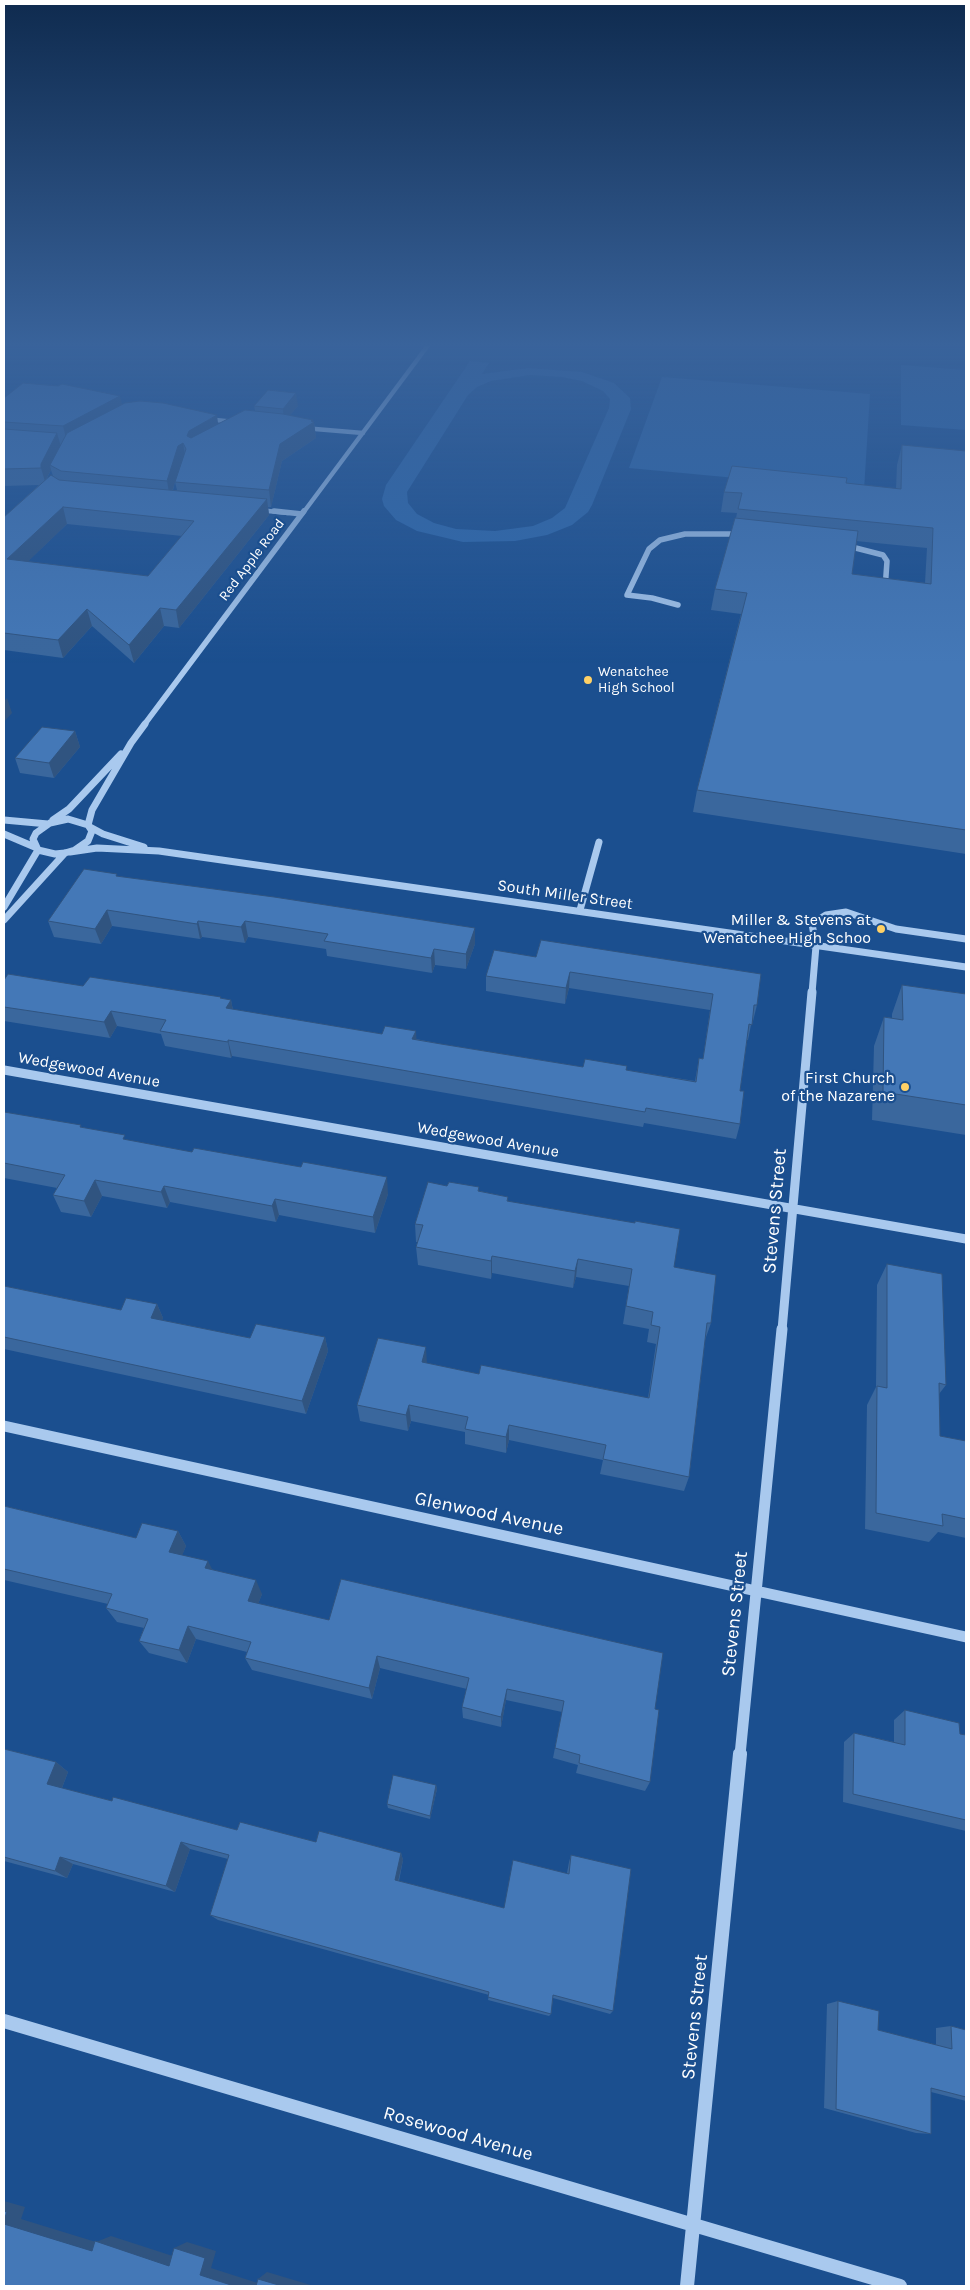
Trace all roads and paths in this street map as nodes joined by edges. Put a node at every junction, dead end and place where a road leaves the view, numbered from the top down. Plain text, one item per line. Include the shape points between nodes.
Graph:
1 (349, 451) edge
2 (247, 509) edge
3 (302, 514) junction
4 (753, 536) edge
5 (838, 544) edge
6 (885, 593) edge
7 (678, 606) dead end
8 (131, 743) junction
9 (4, 820) edge
10 (49, 823) junction
11 (89, 826) junction
12 (4, 834) edge
13 (599, 842) dead end
14 (38, 849) junction
15 (159, 851) junction
16 (68, 853) junction
17 (4, 906) edge
18 (580, 910) junction
19 (4, 920) edge
20 (966, 939) edge
21 (816, 946) junction
22 (966, 967) edge
23 (4, 1070) edge
24 (794, 1209) junction
25 (966, 1239) edge
26 (4, 1426) edge
27 (756, 1591) junction
28 (966, 1638) edge
29 (4, 2021) edge
30 (693, 2225) junction
31 (687, 2286) edge
32 (900, 2286) edge

1 - 3 street, Red Apple Road
2 - 3 street
3 - 8 street, Red Apple Road
4 - 7 street via 685,534 654,544 627,595
5 - 6 street via 883,555 887,561
8 - 10 street, Red Apple Road via 69,809
8 - 11 street, Red Apple Road via 92,810
9 - 10 street
10 - 11 street via 68,819
10 - 14 street, Red Apple Road via 33,839
11 - 15 street, South Miller Street via 103,834
11 - 16 street, Red Apple Road via 91,836 88,841
12 - 14 street
13 - 18 street
14 - 16 street, South Miller Street via 55,854
14 - 17 street
15 - 16 street, South Miller Street via 97,848
15 - 18 street, South Miller Street
16 - 19 street
18 - 21 street, South Miller Street
20 - 21 street, Stevens Street via 896,929 846,912 826,915 812,924
21 - 22 street, South Miller Street
21 - 24 street, Stevens Street
23 - 24 street, Wedgewood Avenue
24 - 25 street, Wedgewood Avenue
24 - 27 street, Stevens Street
26 - 27 street, Glenwood Avenue
27 - 28 street, Glenwood Avenue
27 - 30 street, Stevens Street
29 - 30 street, Rosewood Avenue
30 - 31 street, Stevens Street
30 - 32 street, Rosewood Avenue

